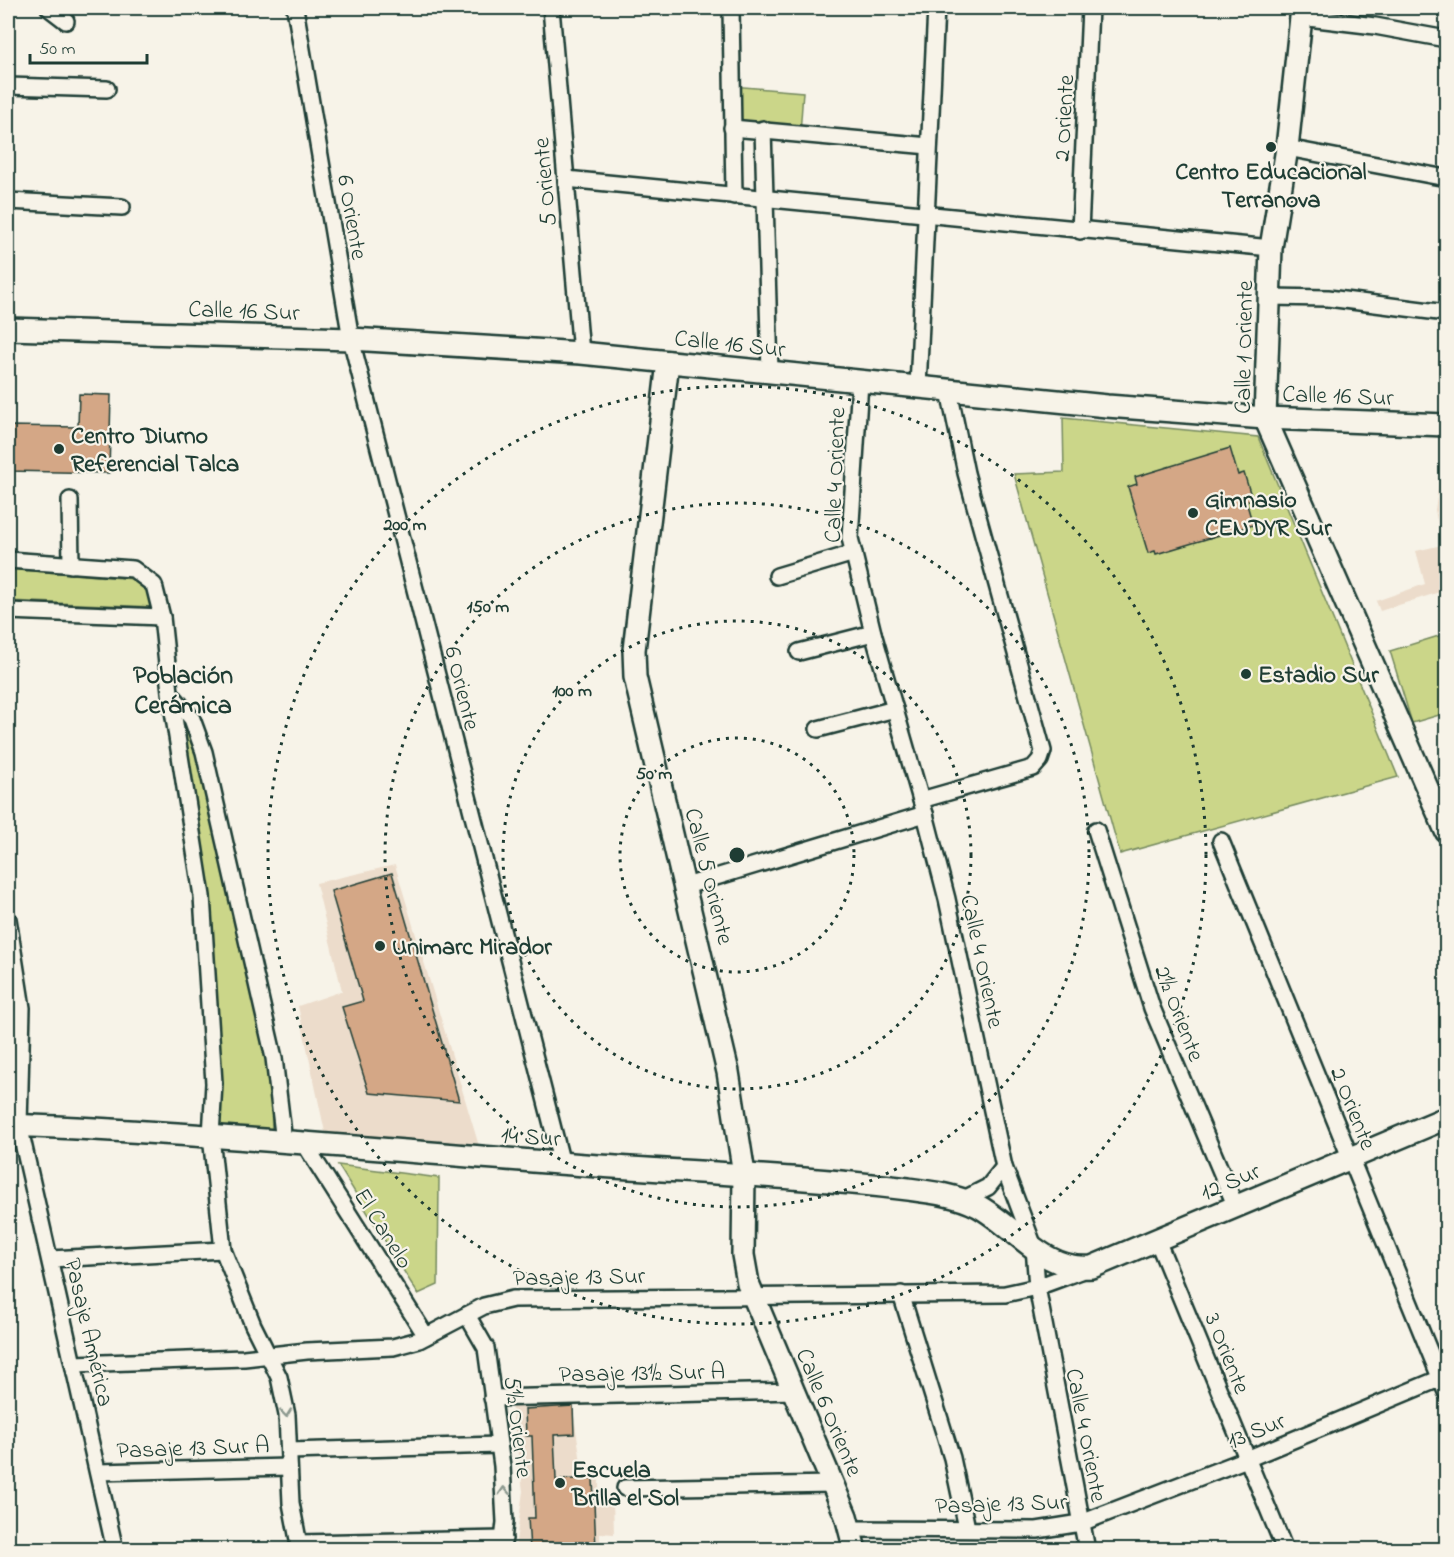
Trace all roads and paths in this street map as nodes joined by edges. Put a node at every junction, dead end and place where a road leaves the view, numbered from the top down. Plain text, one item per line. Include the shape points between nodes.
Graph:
1 (49, 8) edge
2 (295, 8) edge
3 (551, 8) edge
4 (731, 8) edge
5 (936, 8) edge
6 (1090, 8) edge
7 (1301, 12) edge
8 (66, 21) dead end
9 (1446, 39) edge
10 (8, 87) edge
11 (107, 89) dead end
12 (732, 128) junction
13 (763, 129) junction
14 (929, 146) junction
15 (1287, 148) junction
16 (1446, 178) edge
17 (566, 179) junction
18 (734, 196) junction
19 (765, 199) junction
20 (8, 201) edge
21 (122, 207) dead end
22 (926, 215) junction
23 (1080, 231) junction
24 (1270, 248) junction
25 (1269, 297) junction
26 (1446, 313) edge
27 (8, 329) edge
28 (351, 339) junction
29 (581, 353) junction
30 (668, 362) junction
31 (770, 372) junction
32 (860, 382) junction
33 (918, 387) junction
34 (949, 391) junction
35 (1264, 417) junction
36 (1446, 425) edge
37 (70, 500) dead end
38 (854, 553) junction
39 (8, 560) edge
40 (71, 565) junction
41 (777, 576) dead end
42 (8, 610) edge
43 (162, 617) junction
44 (873, 633) junction
45 (799, 652) dead end
46 (170, 692) junction
47 (894, 709) junction
48 (818, 729) dead end
49 (923, 807) junction
50 (1096, 830) dead end
51 (1446, 831) edge
52 (1221, 841) dead end
53 (686, 886) junction
54 (8, 919) edge
55 (1446, 1118) edge
56 (13, 1125) edge
57 (211, 1136) junction
58 (294, 1143) junction
59 (1351, 1158) junction
60 (562, 1164) junction
61 (1004, 1167) junction
62 (744, 1174) junction
63 (962, 1200) junction
64 (1236, 1207) junction
65 (1157, 1240) junction
66 (1034, 1247) junction
67 (224, 1250) junction
68 (50, 1259) junction
69 (1092, 1267) junction
70 (1037, 1287) junction
71 (901, 1294) junction
72 (753, 1295) junction
73 (467, 1315) junction
74 (426, 1336) junction
75 (271, 1357) junction
76 (74, 1364) junction
77 (1445, 1382) edge
78 (794, 1391) junction
79 (492, 1398) junction
80 (499, 1445) junction
81 (289, 1450) junction
82 (1247, 1459) junction
83 (289, 1467) junction
84 (98, 1472) junction
85 (832, 1484) junction
86 (625, 1488) dead end
87 (1081, 1523) junction
88 (967, 1528) junction
89 (853, 1539) edge
90 (503, 1544) edge
91 (299, 1546) edge
92 (115, 1550) edge
93 (1087, 1550) edge
94 (1285, 1550) edge

1 - 8 street
2 - 28 street, 6 Oriente
3 - 17 street, 5 Oriente
4 - 12 street
5 - 14 street
6 - 23 street, 2 Oriente
7 - 9 street
7 - 15 main road, Calle 1 Oriente
10 - 11 street
12 - 13 street
12 - 18 street
13 - 14 street
13 - 19 street
14 - 22 street
15 - 16 street
15 - 24 main road, Calle 1 Oriente
17 - 18 street
17 - 29 street, 5 Oriente
18 - 19 street
19 - 22 street
19 - 31 street
20 - 21 street
22 - 23 street
22 - 33 street
23 - 24 street
24 - 25 main road, Calle 1 Oriente
25 - 26 street via 1329,298
25 - 35 main road, Calle 1 Oriente
27 - 28 main road, Calle 16 Sur
28 - 29 main road, Calle 16 Sur
28 - 60 street, 6 Oriente
29 - 30 main road, Calle 16 Sur
30 - 31 main road, Calle 16 Sur
30 - 53 main road, Calle 5 Oriente via 634,662
31 - 32 main road, Calle 16 Sur
32 - 33 main road, Calle 16 Sur
32 - 38 street, Calle 4 Oriente via 850,537
33 - 34 main road, Calle 16 Sur
34 - 35 main road, Calle 16 Sur
34 - 49 street via 966,473 1043,751 1033,768
35 - 36 main road, Calle 16 Sur
35 - 51 main road, Calle 1 Oriente
37 - 40 street
38 - 41 street
38 - 44 street, Calle 4 Oriente
39 - 40 street
40 - 43 street via 133,569 154,585
42 - 43 street
43 - 46 street
44 - 45 street
44 - 47 street, Calle 4 Oriente
46 - 57 street via 202,896 214,1083
46 - 58 street via 192,720 204,752
47 - 48 street
47 - 49 street, Calle 4 Oriente
49 - 53 street
49 - 61 street, Calle 4 Oriente via 947,900
50 - 64 street, 2½ Oriente via 1152,1008
52 - 59 street, 2 Oriente
53 - 62 main road, Calle 5 Oriente via 728,1072
54 - 56 street via 22,1008
55 - 59 main road, 12 Sur
56 - 57 main road, 14 Sur
56 - 68 street, Pasaje América
57 - 58 main road, 14 Sur
57 - 67 street
58 - 60 main road, 14 Sur
58 - 74 street, El Canelo
59 - 64 main road, 12 Sur
59 - 77 street, 2 Oriente
60 - 62 main road, 14 Sur
61 - 63 street via 988,1187
61 - 66 street, Calle 4 Oriente
62 - 63 main road, 14 Sur via 908,1189
62 - 72 main road, Calle 5 Oriente via 743,1256
63 - 66 main road, 14 Sur via 990,1213
64 - 65 main road, 12 Sur
65 - 69 main road, 12 Sur
65 - 82 street, 3 Oriente
66 - 69 main road, 12 Sur via 1064,1265
66 - 70 street, Calle 4 Oriente
67 - 68 street
67 - 75 street via 253,1325
68 - 76 street, Pasaje América
69 - 70 street, Pasaje 13 Sur
70 - 71 street, Pasaje 13 Sur via 1005,1294
70 - 87 street, Calle 4 Oriente
71 - 72 street, Pasaje 13 Sur
71 - 88 street via 952,1458
72 - 73 street, Pasaje 13 Sur via 513,1299
72 - 78 main road, Calle 6 Oriente
73 - 74 street, Pasaje 13 Sur
73 - 79 street, 5½ Oriente via 486,1348
74 - 75 street, Pasaje 13 Sur via 380,1349
75 - 76 street, Pasaje 13 Sur
75 -> 81 street via 285,1402
76 - 84 street, Pasaje América
77 - 82 street, 13 Sur
78 - 79 street, Pasaje 13½ Sur A
78 - 85 main road, Calle 6 Oriente
79 - 80 street, 5½ Oriente
80 - 81 street
90 -> 80 street, 5½ Oriente via 504,1488
81 - 83 street
82 - 87 street, 13 Sur
82 - 94 street, 3 Oriente
83 - 84 street, Pasaje 13 Sur A
83 - 91 street
84 - 92 street, Pasaje América
85 - 86 street
85 - 89 main road, Calle 6 Oriente
87 - 88 street, Pasaje 13 Sur via 1037,1530
87 - 93 street, Calle 4 Oriente
88 - 89 street, Pasaje 13 Sur
90 - 91 street

